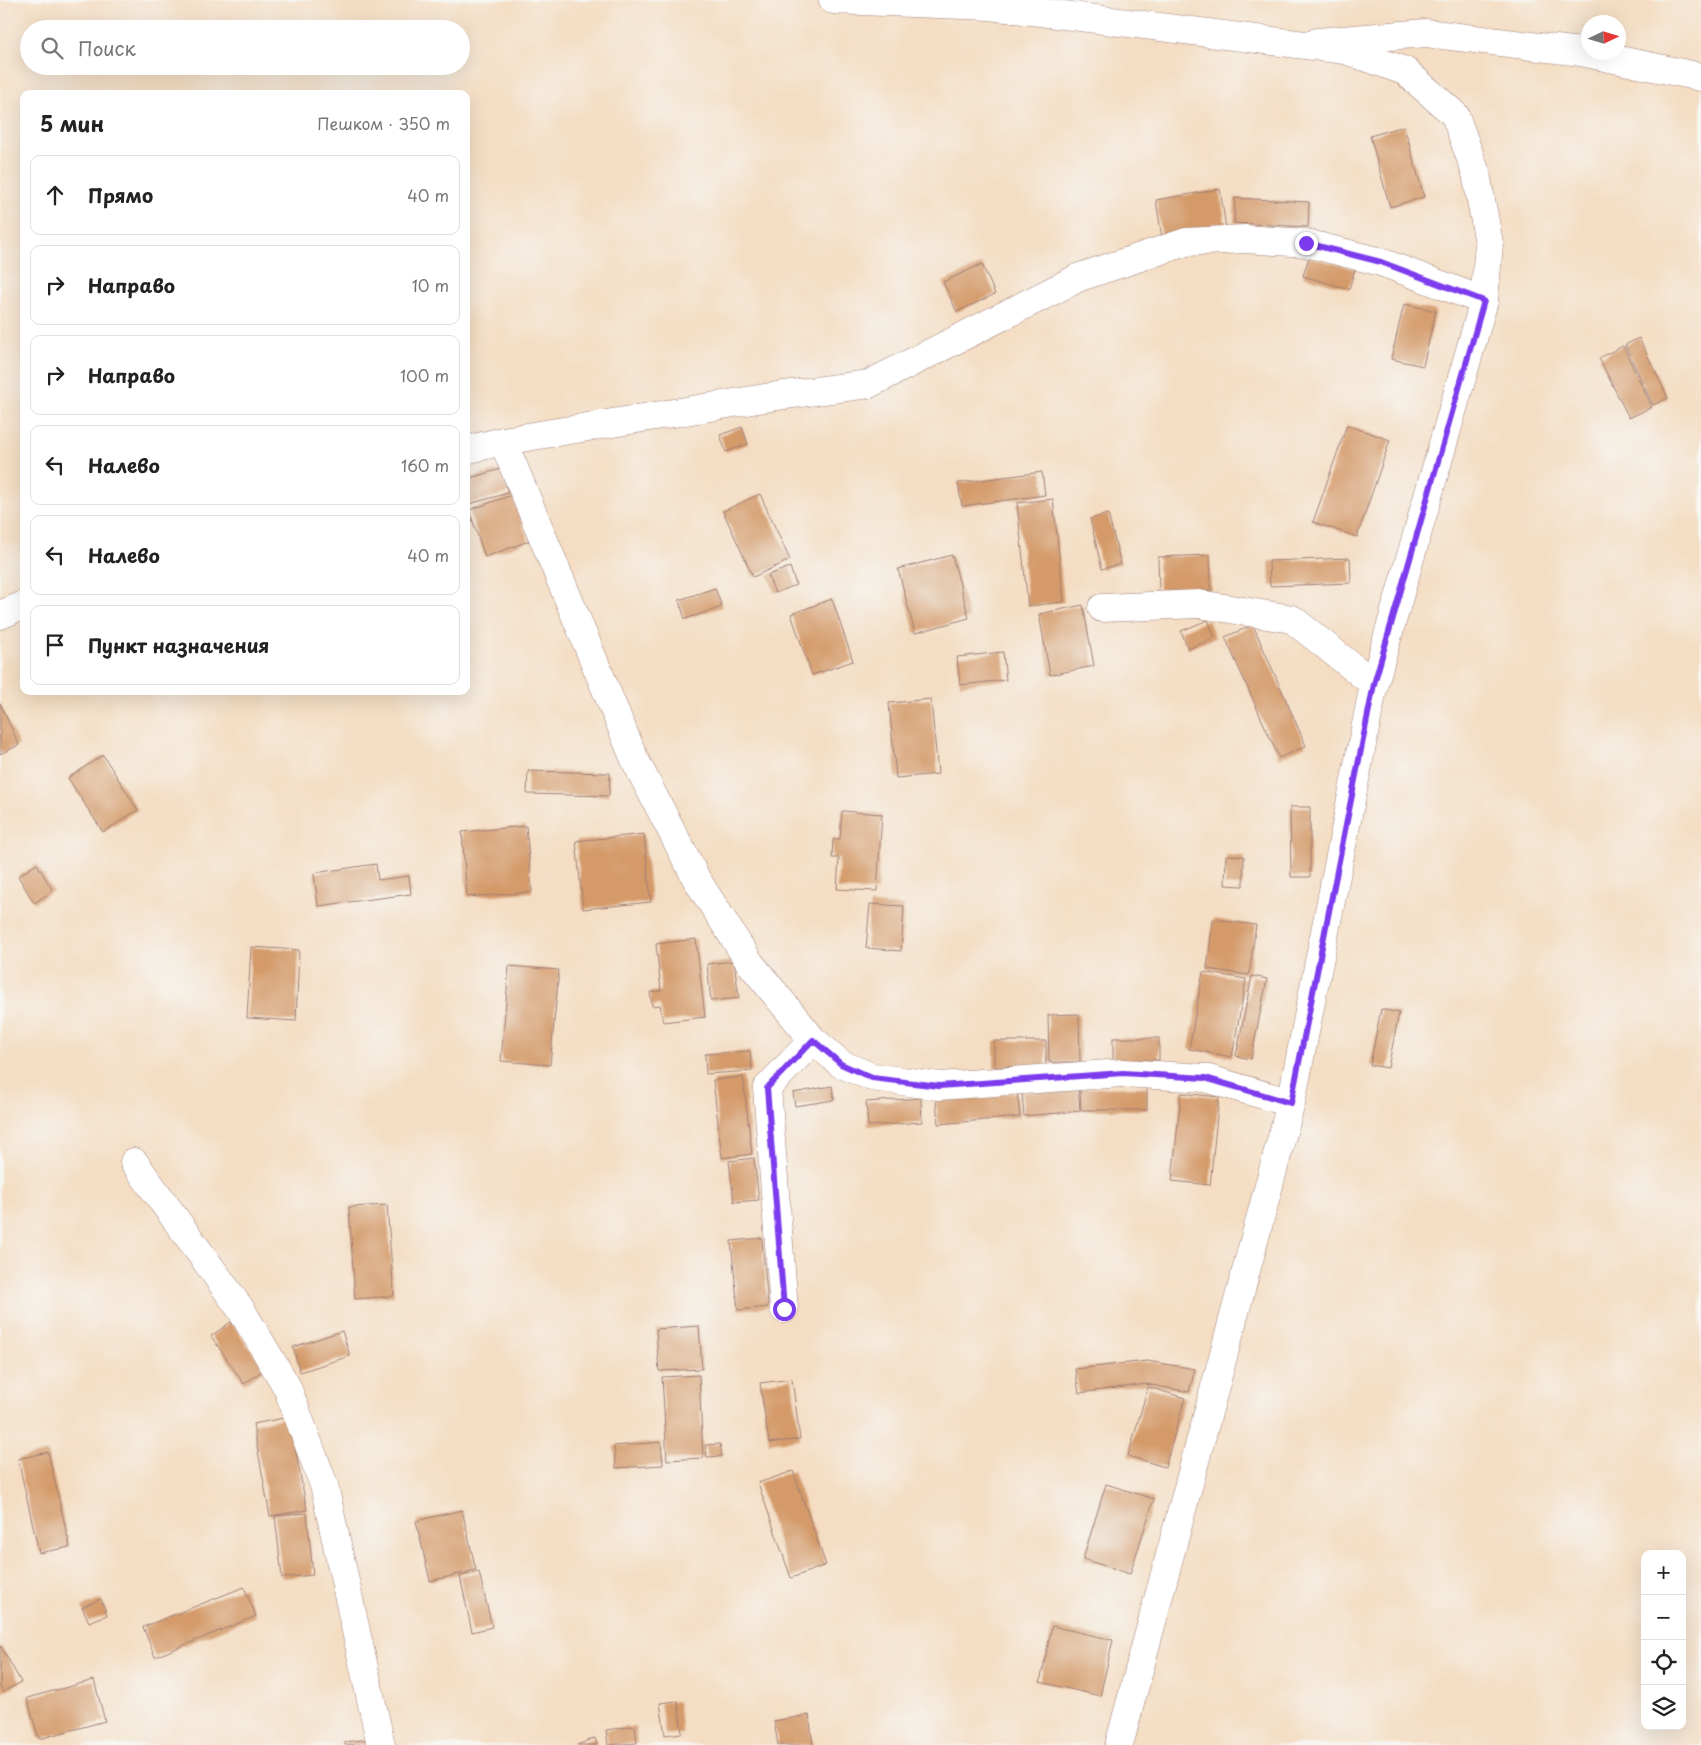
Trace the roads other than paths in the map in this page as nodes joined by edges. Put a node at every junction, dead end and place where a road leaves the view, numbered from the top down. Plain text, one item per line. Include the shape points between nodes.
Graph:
1 (833, 0) edge
2 (1296, 44) junction
3 (1701, 77) edge
4 (1484, 301) junction
5 (504, 442) junction
6 (470, 449) edge
7 (20, 607) edge
8 (1102, 608) dead end
9 (0, 615) edge
10 (1374, 684) junction
11 (813, 1040) junction
12 (1291, 1103) junction
13 (134, 1162) dead end
14 (784, 1309) dead end
15 (381, 1745) edge
16 (1119, 1745) edge

1 - 2 street via 990,6
2 - 3 street via 1426,33 1581,52
2 - 4 street via 1345,50 1405,71 1455,115 1476,173 1489,243
4 - 5 street via 1381,262 1306,243 1245,239 1186,242 1080,277 869,384 777,396
4 - 10 street
5 - 6 street
5 - 11 street via 635,760 693,872 750,963
7 - 9 street
8 - 10 street via 1199,604 1292,619
10 - 12 street
11 - 12 street via 841,1064 872,1078 939,1086 1123,1073 1150,1074 1205,1078
11 - 14 street via 767,1088
12 - 16 street
13 - 15 street via 240,1308 287,1387 324,1485

